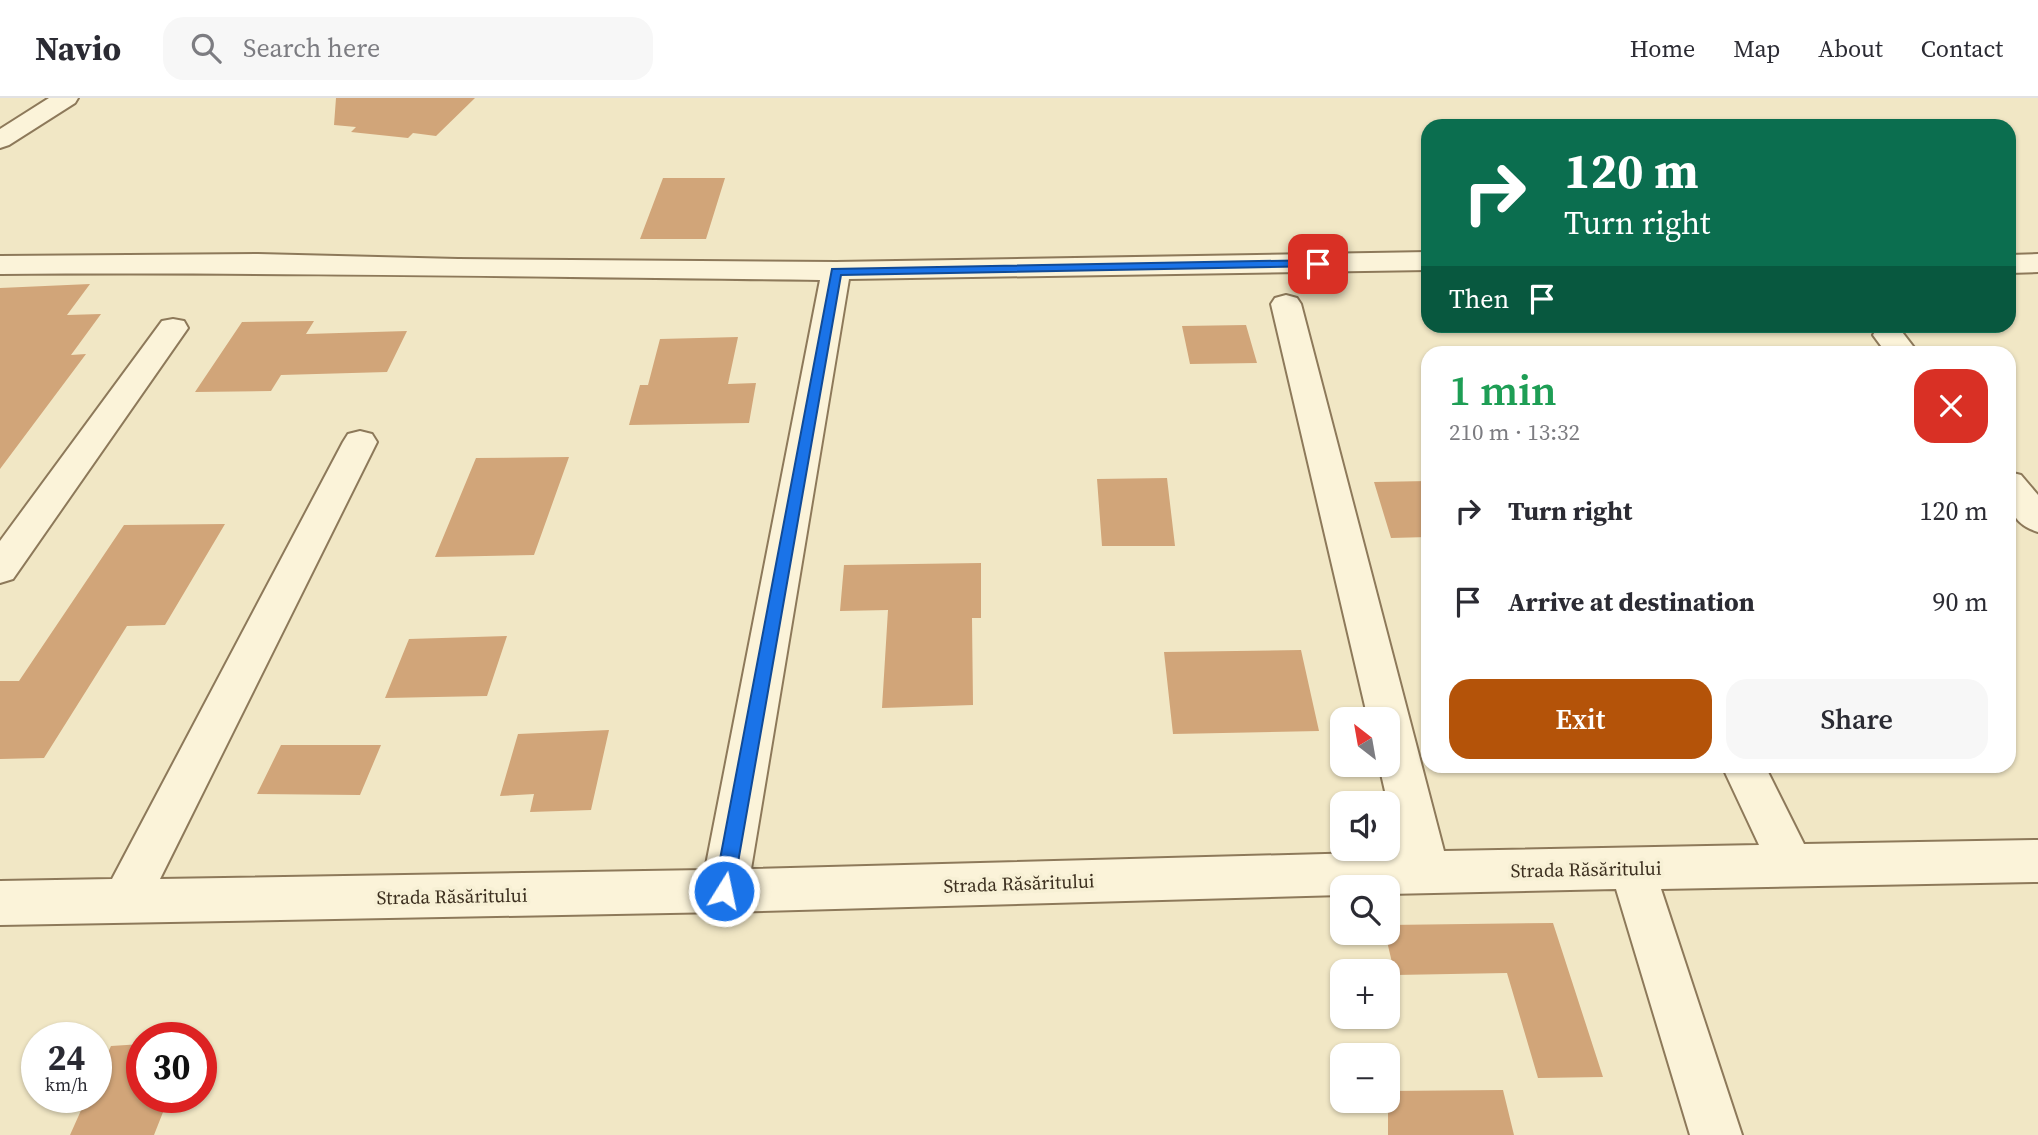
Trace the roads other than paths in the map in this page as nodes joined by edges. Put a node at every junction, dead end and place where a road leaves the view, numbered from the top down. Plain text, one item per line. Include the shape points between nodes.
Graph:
1 (66, 98) edge
2 (0, 140) edge
3 (1421, 261) edge
4 (2038, 263) edge
5 (2016, 264) edge
6 (0, 265) edge
7 (836, 271) junction
8 (1286, 304) dead end
9 (173, 328) dead end
10 (360, 442) dead end
11 (2016, 493) edge
12 (2038, 520) edge
13 (0, 569) edge
14 (1746, 773) edge
15 (2038, 861) edge
16 (1791, 866) junction
17 (1632, 868) junction
18 (1427, 872) junction
19 (724, 891) junction
20 (125, 901) junction
21 (0, 904) edge
22 (1716, 1135) edge

1 - 2 street
3 - 7 street
4 - 5 street
6 - 7 street via 258,263
7 - 19 street
8 - 18 street
9 - 13 street
10 - 20 street
11 - 12 street
14 - 16 street
15 - 16 street, Strada Răsăritului
16 - 17 street, Strada Răsăritului
17 - 18 street, Strada Răsăritului
17 - 22 street
18 - 19 street, Strada Răsăritului
19 - 20 street, Strada Răsăritului
20 - 21 street, Strada Răsăritului

